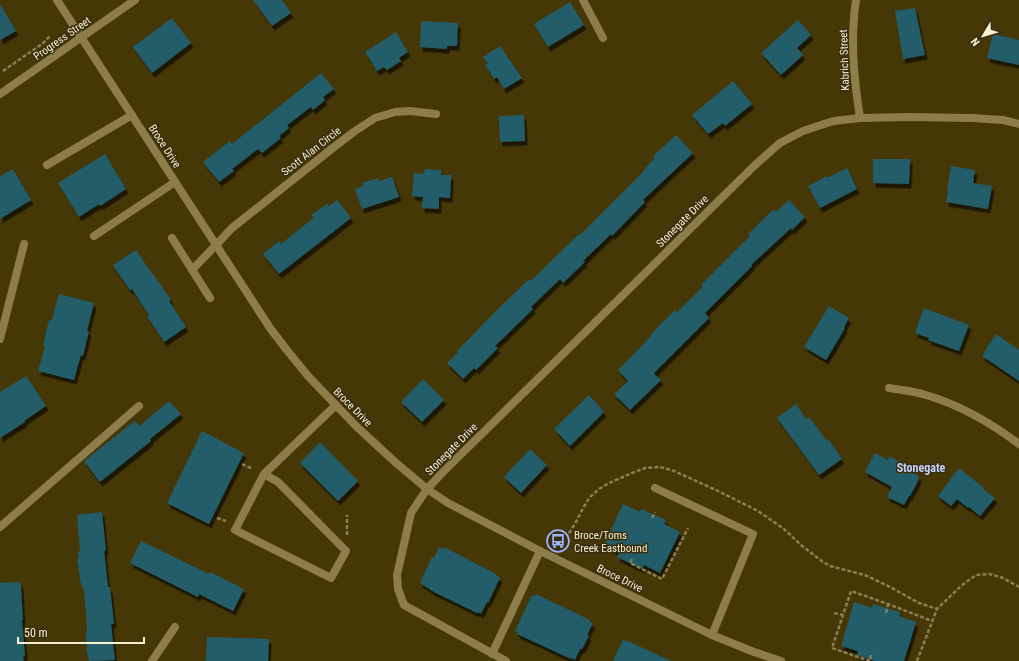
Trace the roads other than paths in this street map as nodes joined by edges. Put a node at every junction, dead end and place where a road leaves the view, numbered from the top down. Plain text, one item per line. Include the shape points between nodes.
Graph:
1 (57, 0) edge
2 (135, 0) edge
3 (583, 0) edge
4 (856, 0) edge
5 (82, 37) junction
6 (604, 38) dead end
7 (0, 94) edge
8 (436, 114) dead end
9 (132, 115) junction
10 (860, 118) junction
11 (1019, 124) edge
12 (47, 165) dead end
13 (175, 182) junction
14 (94, 236) dead end
15 (172, 238) dead end
16 (24, 244) dead end
17 (216, 245) junction
18 (192, 270) junction
19 (210, 298) dead end
20 (0, 339) edge
21 (889, 388) dead end
22 (336, 405) junction
23 (139, 406) dead end
24 (1019, 444) edge
25 (264, 474) junction
26 (655, 488) dead end
27 (427, 489) junction
28 (0, 527) edge
29 (540, 551) junction
30 (176, 627) dead end
31 (712, 635) junction
32 (492, 654) junction
33 (152, 661) edge
34 (506, 661) edge
35 (781, 661) edge

1 - 5 street, Broce Drive
2 - 5 street, Progress Street
3 - 6 street
4 - 10 street, Kabrich Street via 853,52
5 - 7 street, Progress Street
5 - 9 street, Broce Drive
8 - 17 street, Scott Alan Circle via 410,111 375,118 328,151 232,228
9 - 12 street
9 - 13 street, Broce Drive
10 - 11 street, Stonegate Drive via 972,118
10 - 27 street, Stonegate Drive via 834,121 814,127 780,143 748,171
13 - 14 street
13 - 17 street, Broce Drive
15 - 18 street
16 - 20 street
17 - 18 street, Scott Alan Circle
17 - 22 street, Broce Drive via 270,328 308,376
18 - 19 street
21 - 24 street via 925,394 952,404 975,415
22 - 25 street
22 - 27 street, Broce Drive via 375,444
23 - 28 street
25 - 25 street via 235,530 330,578 346,551 278,482
26 - 31 street via 753,534
27 - 29 street, Broce Drive via 448,503
27 - 32 street, Stonegate Drive via 411,514 397,576 398,589 404,605
29 - 31 street, Broce Drive
29 - 32 street
30 - 33 street
31 - 35 street, Broce Drive
32 - 34 street, Stonegate Drive

